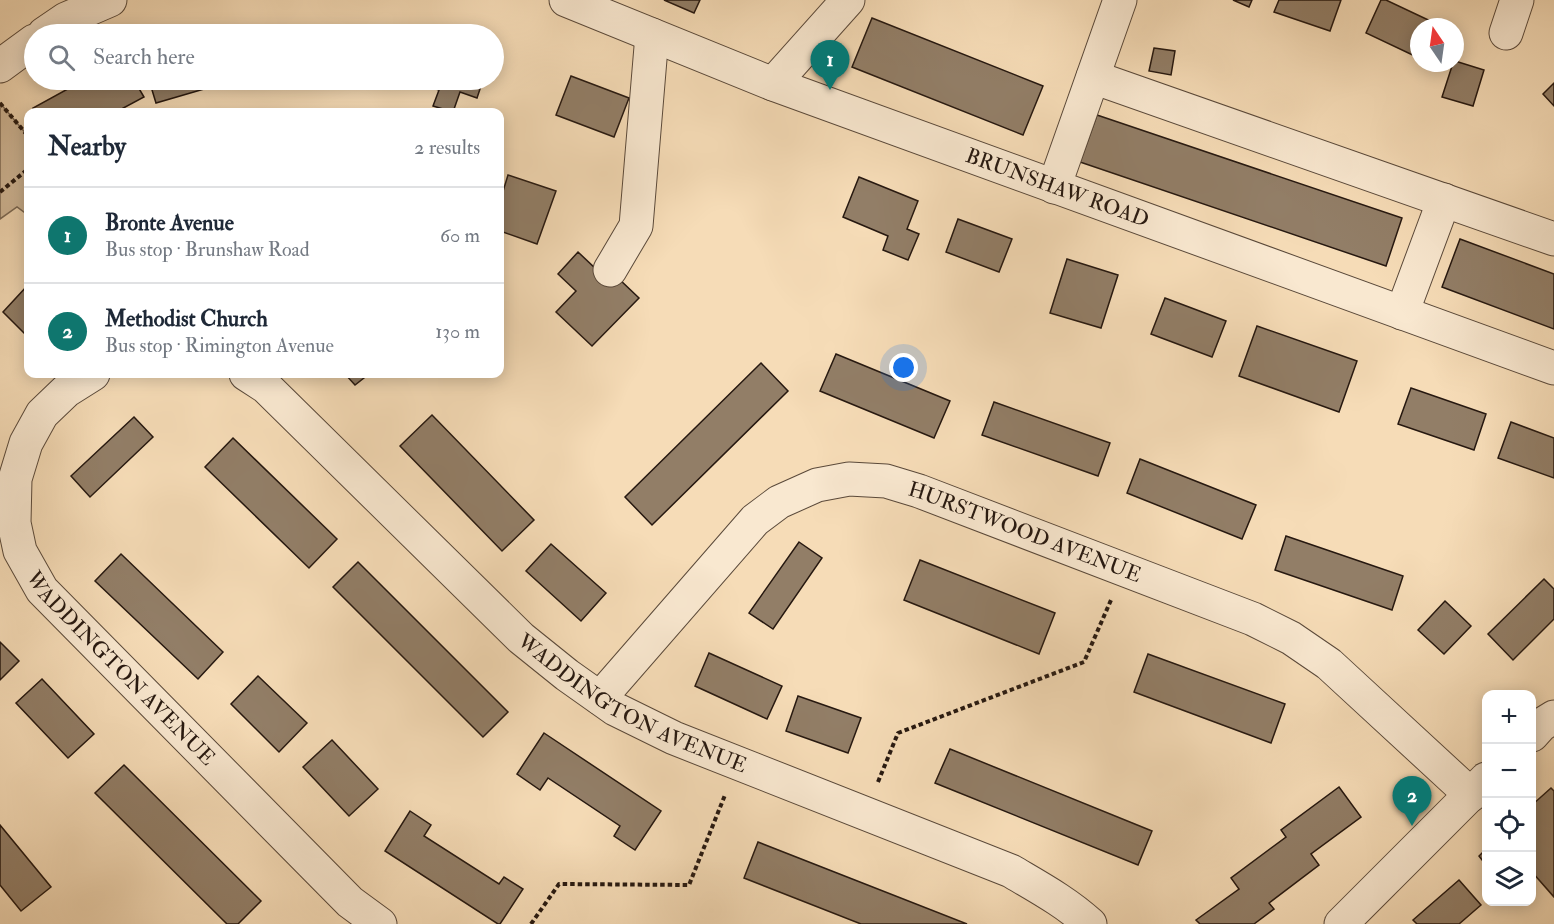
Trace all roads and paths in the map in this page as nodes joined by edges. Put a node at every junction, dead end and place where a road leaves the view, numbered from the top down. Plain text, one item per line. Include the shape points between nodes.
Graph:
1 (110, 0) edge
2 (566, 0) edge
3 (849, 0) edge
4 (1120, 0) edge
5 (1517, 0) edge
6 (59, 24) edge
7 (1506, 33) dead end
8 (652, 35) junction
9 (24, 48) edge
10 (0, 66) edge
11 (1093, 77) junction
12 (773, 84) junction
13 (0, 103) edge
14 (24, 131) edge
15 (24, 172) edge
16 (1054, 187) junction
17 (0, 192) edge
18 (1444, 200) junction
19 (1554, 239) edge
20 (610, 270) dead end
21 (1402, 313) junction
22 (1554, 368) edge
23 (87, 378) edge
24 (252, 378) edge
25 (1124, 570) junction
26 (600, 698) junction
27 (738, 764) junction
28 (1479, 787) edge
29 (865, 814) junction
30 (1352, 920) edge
31 (380, 924) edge
32 (531, 924) edge
33 (1090, 924) edge

1 - 6 street
2 - 8 street, BRUNSHAW ROAD
3 - 12 street
4 - 11 street
5 - 7 street
8 - 12 street, BRUNSHAW ROAD
8 - 20 street via 636,226
9 - 10 street
11 - 16 street
11 - 18 street
12 - 16 street, BRUNSHAW ROAD
13 - 14 path
15 - 17 path
16 - 21 street, BRUNSHAW ROAD
18 - 19 street
18 - 21 street
21 - 22 street, BRUNSHAW ROAD
23 - 31 street, WADDINGTON AVENUE via 42,414 26,444 15,479 14,523 20,551 42,590 350,902
24 - 26 street, WADDINGTON AVENUE via 266,387 521,638
25 - 26 street, HURSTWOOD AVENUE via 886,481 849,479 817,485 779,502 755,520
25 - 28 street, HURSTWOOD AVENUE via 1253,619 1291,638 1329,664
25 - 29 path via 1084,662 898,734
26 - 27 street, WADDINGTON AVENUE via 674,738
27 - 29 street, WADDINGTON AVENUE
27 - 32 path via 689,885 559,884
28 - 30 street
29 - 33 street, WADDINGTON AVENUE via 1011,871

